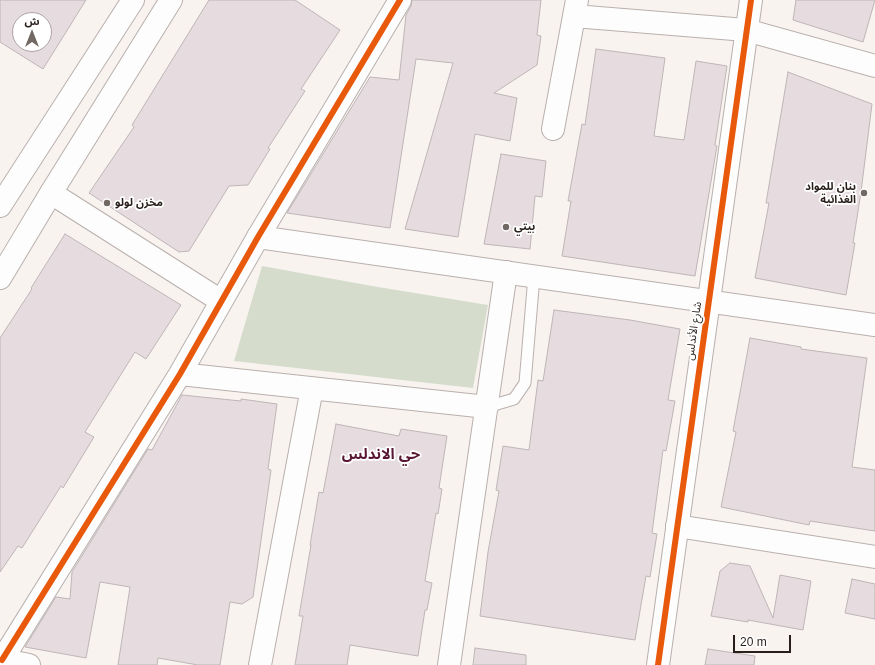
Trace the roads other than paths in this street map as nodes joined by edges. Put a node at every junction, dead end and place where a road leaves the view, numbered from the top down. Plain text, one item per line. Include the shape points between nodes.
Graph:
1 (133, 0) edge
2 (171, 0) edge
3 (400, 0) edge
4 (750, 0) edge
5 (575, 8) edge
6 (746, 30) junction
7 (875, 66) edge
8 (553, 129) dead end
9 (51, 193) junction
10 (3, 195) edge
11 (258, 237) junction
12 (506, 272) junction
13 (534, 276) junction
14 (0, 278) edge
15 (221, 301) junction
16 (708, 301) junction
17 (875, 325) edge
18 (180, 374) junction
19 (312, 388) junction
20 (486, 408) junction
21 (677, 526) junction
22 (875, 557) edge
23 (1, 660) edge
24 (29, 665) edge
25 (260, 665) edge
26 (449, 665) edge
27 (658, 665) edge

1 - 10 street
2 - 9 street
3 - 11 street
4 - 6 street, شارع الأندلس
5 - 6 street
5 - 8 street
6 - 7 street
6 - 16 street, شارع الأندلس
9 - 14 street
9 - 15 street
11 - 12 street
11 - 15 street
12 - 13 street
12 - 20 street
13 - 16 street
13 - 20 lane via 525,382 514,399
15 - 18 street
16 - 17 street
16 - 21 street, شارع الأندلس
18 - 19 street
18 - 23 street
19 - 20 street
19 - 25 street
20 - 26 street
21 - 22 street
21 - 27 street, شارع الأندلس
23 - 24 street

